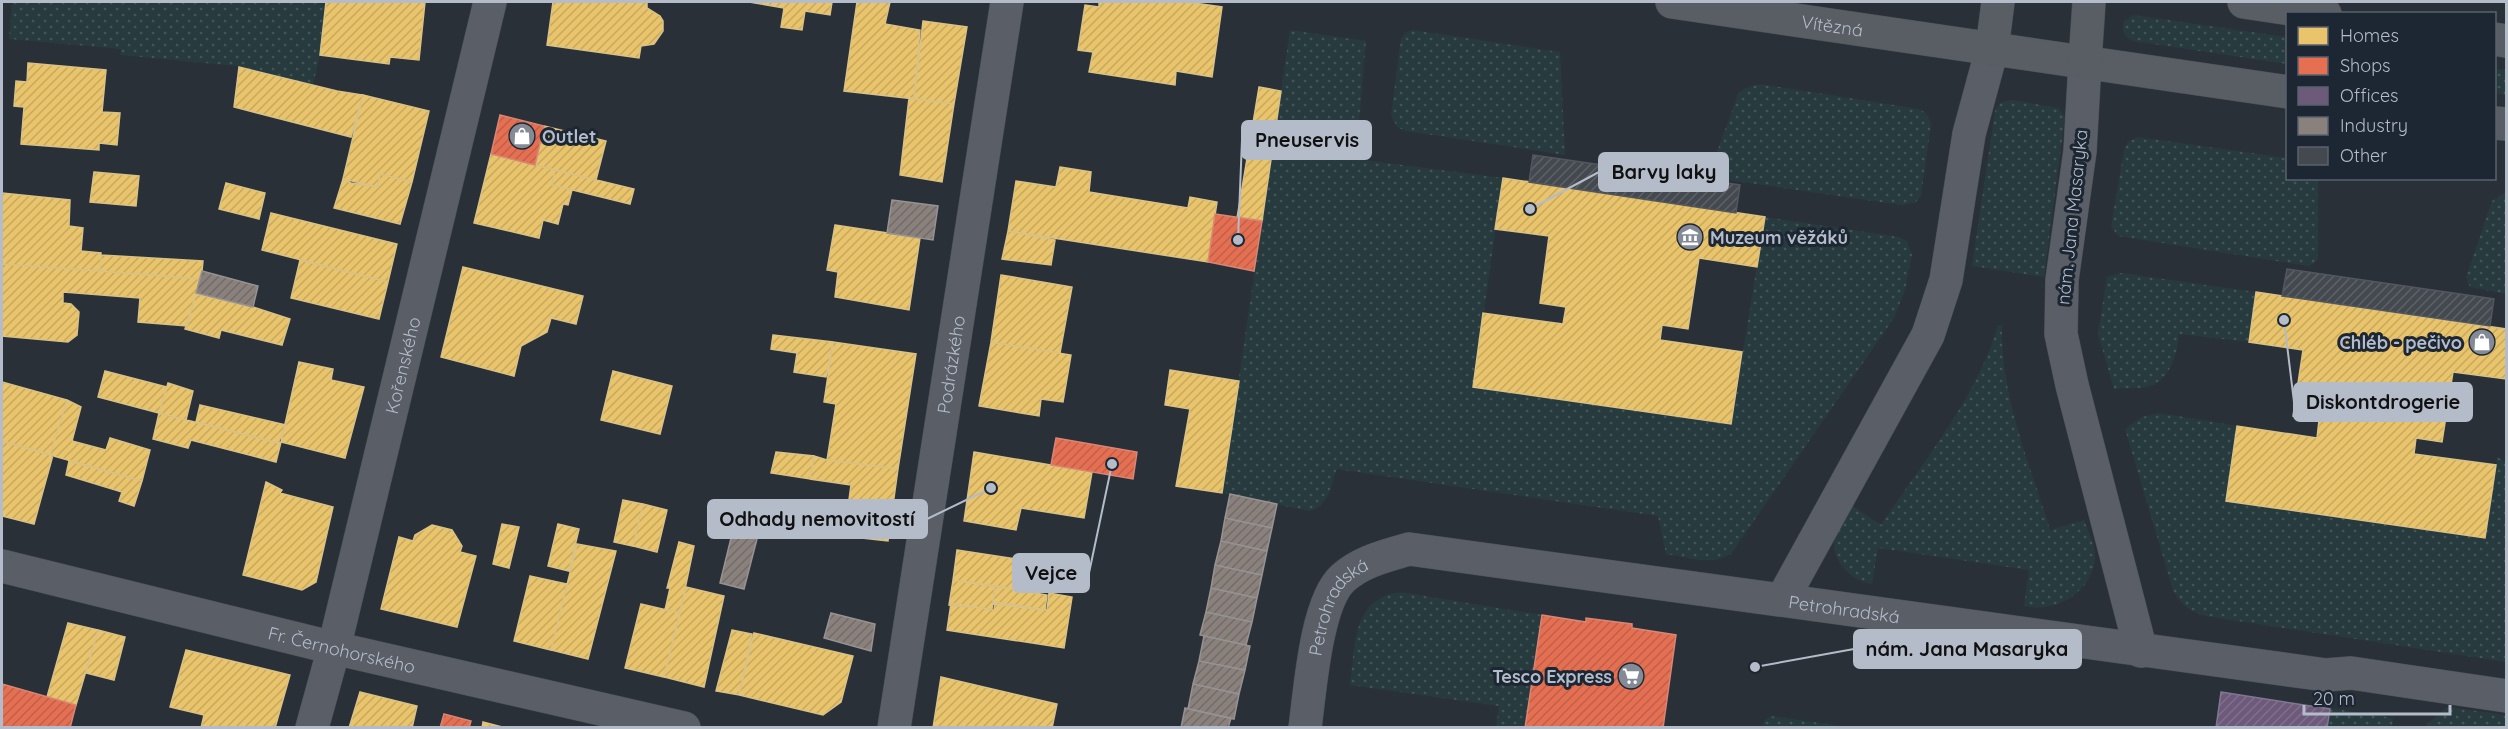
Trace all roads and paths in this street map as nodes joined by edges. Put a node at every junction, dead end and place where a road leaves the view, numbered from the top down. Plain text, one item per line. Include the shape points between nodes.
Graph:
1 (489, 2) edge
2 (1007, 2) edge
3 (1672, 2) edge
4 (1998, 2) edge
5 (2089, 2) edge
6 (2244, 2) edge
7 (2312, 12) edge
8 (1992, 49) junction
9 (2085, 62) junction
10 (2286, 92) edge
11 (2, 566) edge
12 (1782, 600) junction
13 (334, 648) junction
14 (2141, 651) junction
15 (2506, 696) edge
16 (312, 728) edge
17 (684, 728) edge
18 (894, 728) edge
19 (1305, 728) edge

1 - 13 street, Kořenského
2 - 18 street, Podrázkého
3 - 8 main road, Vítězná
4 - 8 main road
5 - 9 main road
6 - 7 main road
8 - 9 main road, Vítězná
8 - 12 street via 1969,134 1946,280 1928,335
9 - 10 main road, Vítězná
9 - 14 street, nám. Jana Masaryka via 2080,151 2062,280 2061,334
11 - 13 street, Fr. Černohorského
12 - 14 street, Petrohradská
12 - 19 street, Petrohradská via 1409,549 1367,561 1341,579 1327,603 1318,635
13 - 16 street, Kořenského
13 - 17 street, Fr. Černohorského
14 - 15 street, Petrohradská via 2326,675 2351,673

